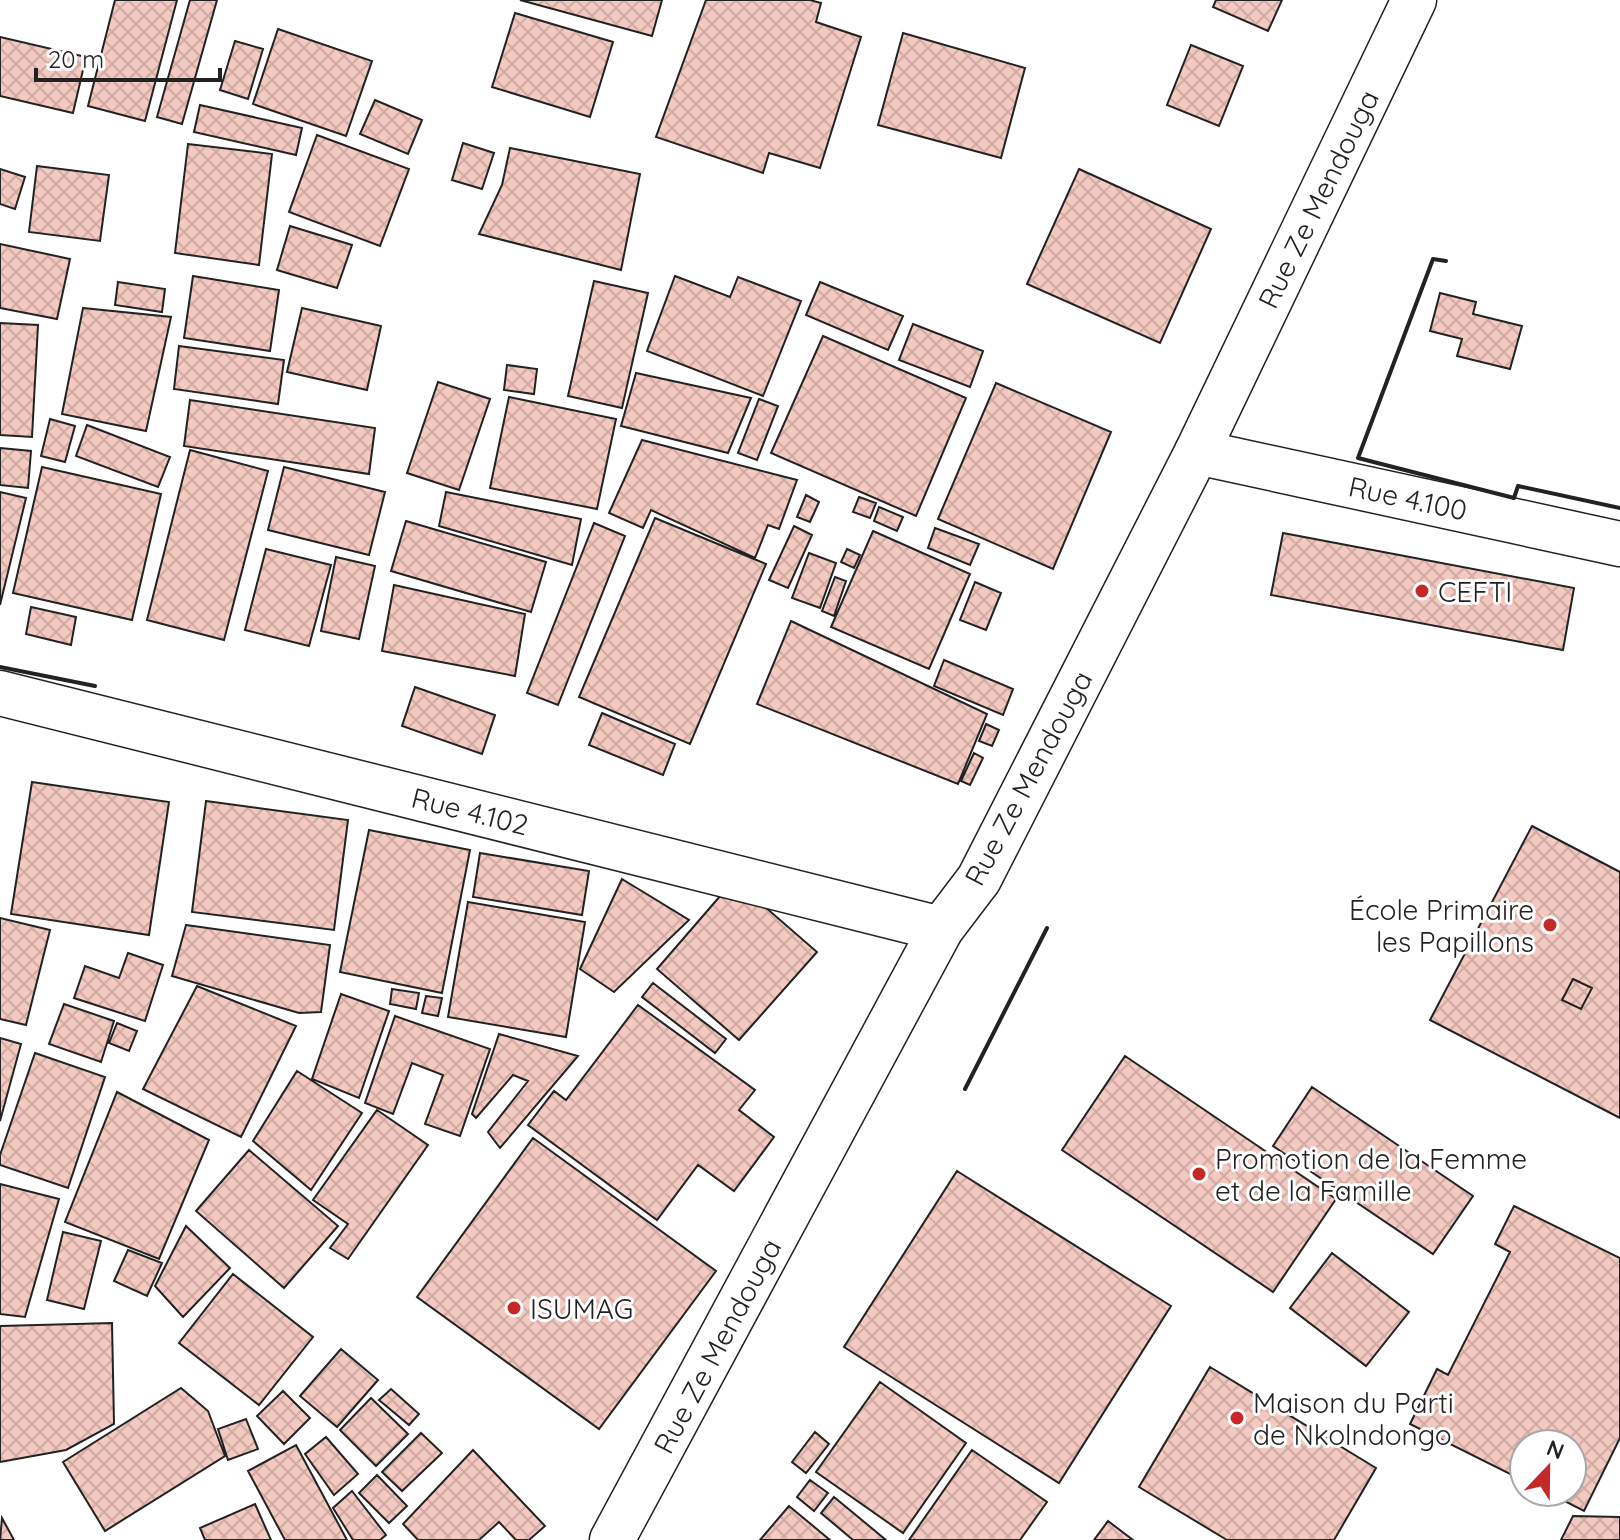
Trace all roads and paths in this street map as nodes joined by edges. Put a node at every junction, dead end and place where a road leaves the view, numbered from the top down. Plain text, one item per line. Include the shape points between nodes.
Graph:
1 (1414, 0) edge
2 (1197, 452) junction
3 (1620, 544) edge
4 (0, 693) edge
5 (941, 929) junction
6 (612, 1540) edge

1 - 2 main road, Rue Ze Mendouga
2 - 3 main road, Rue 4.100
2 - 5 main road, Rue Ze Mendouga via 979,879
4 - 5 main road, Rue 4.102
5 - 6 main road, Rue Ze Mendouga

